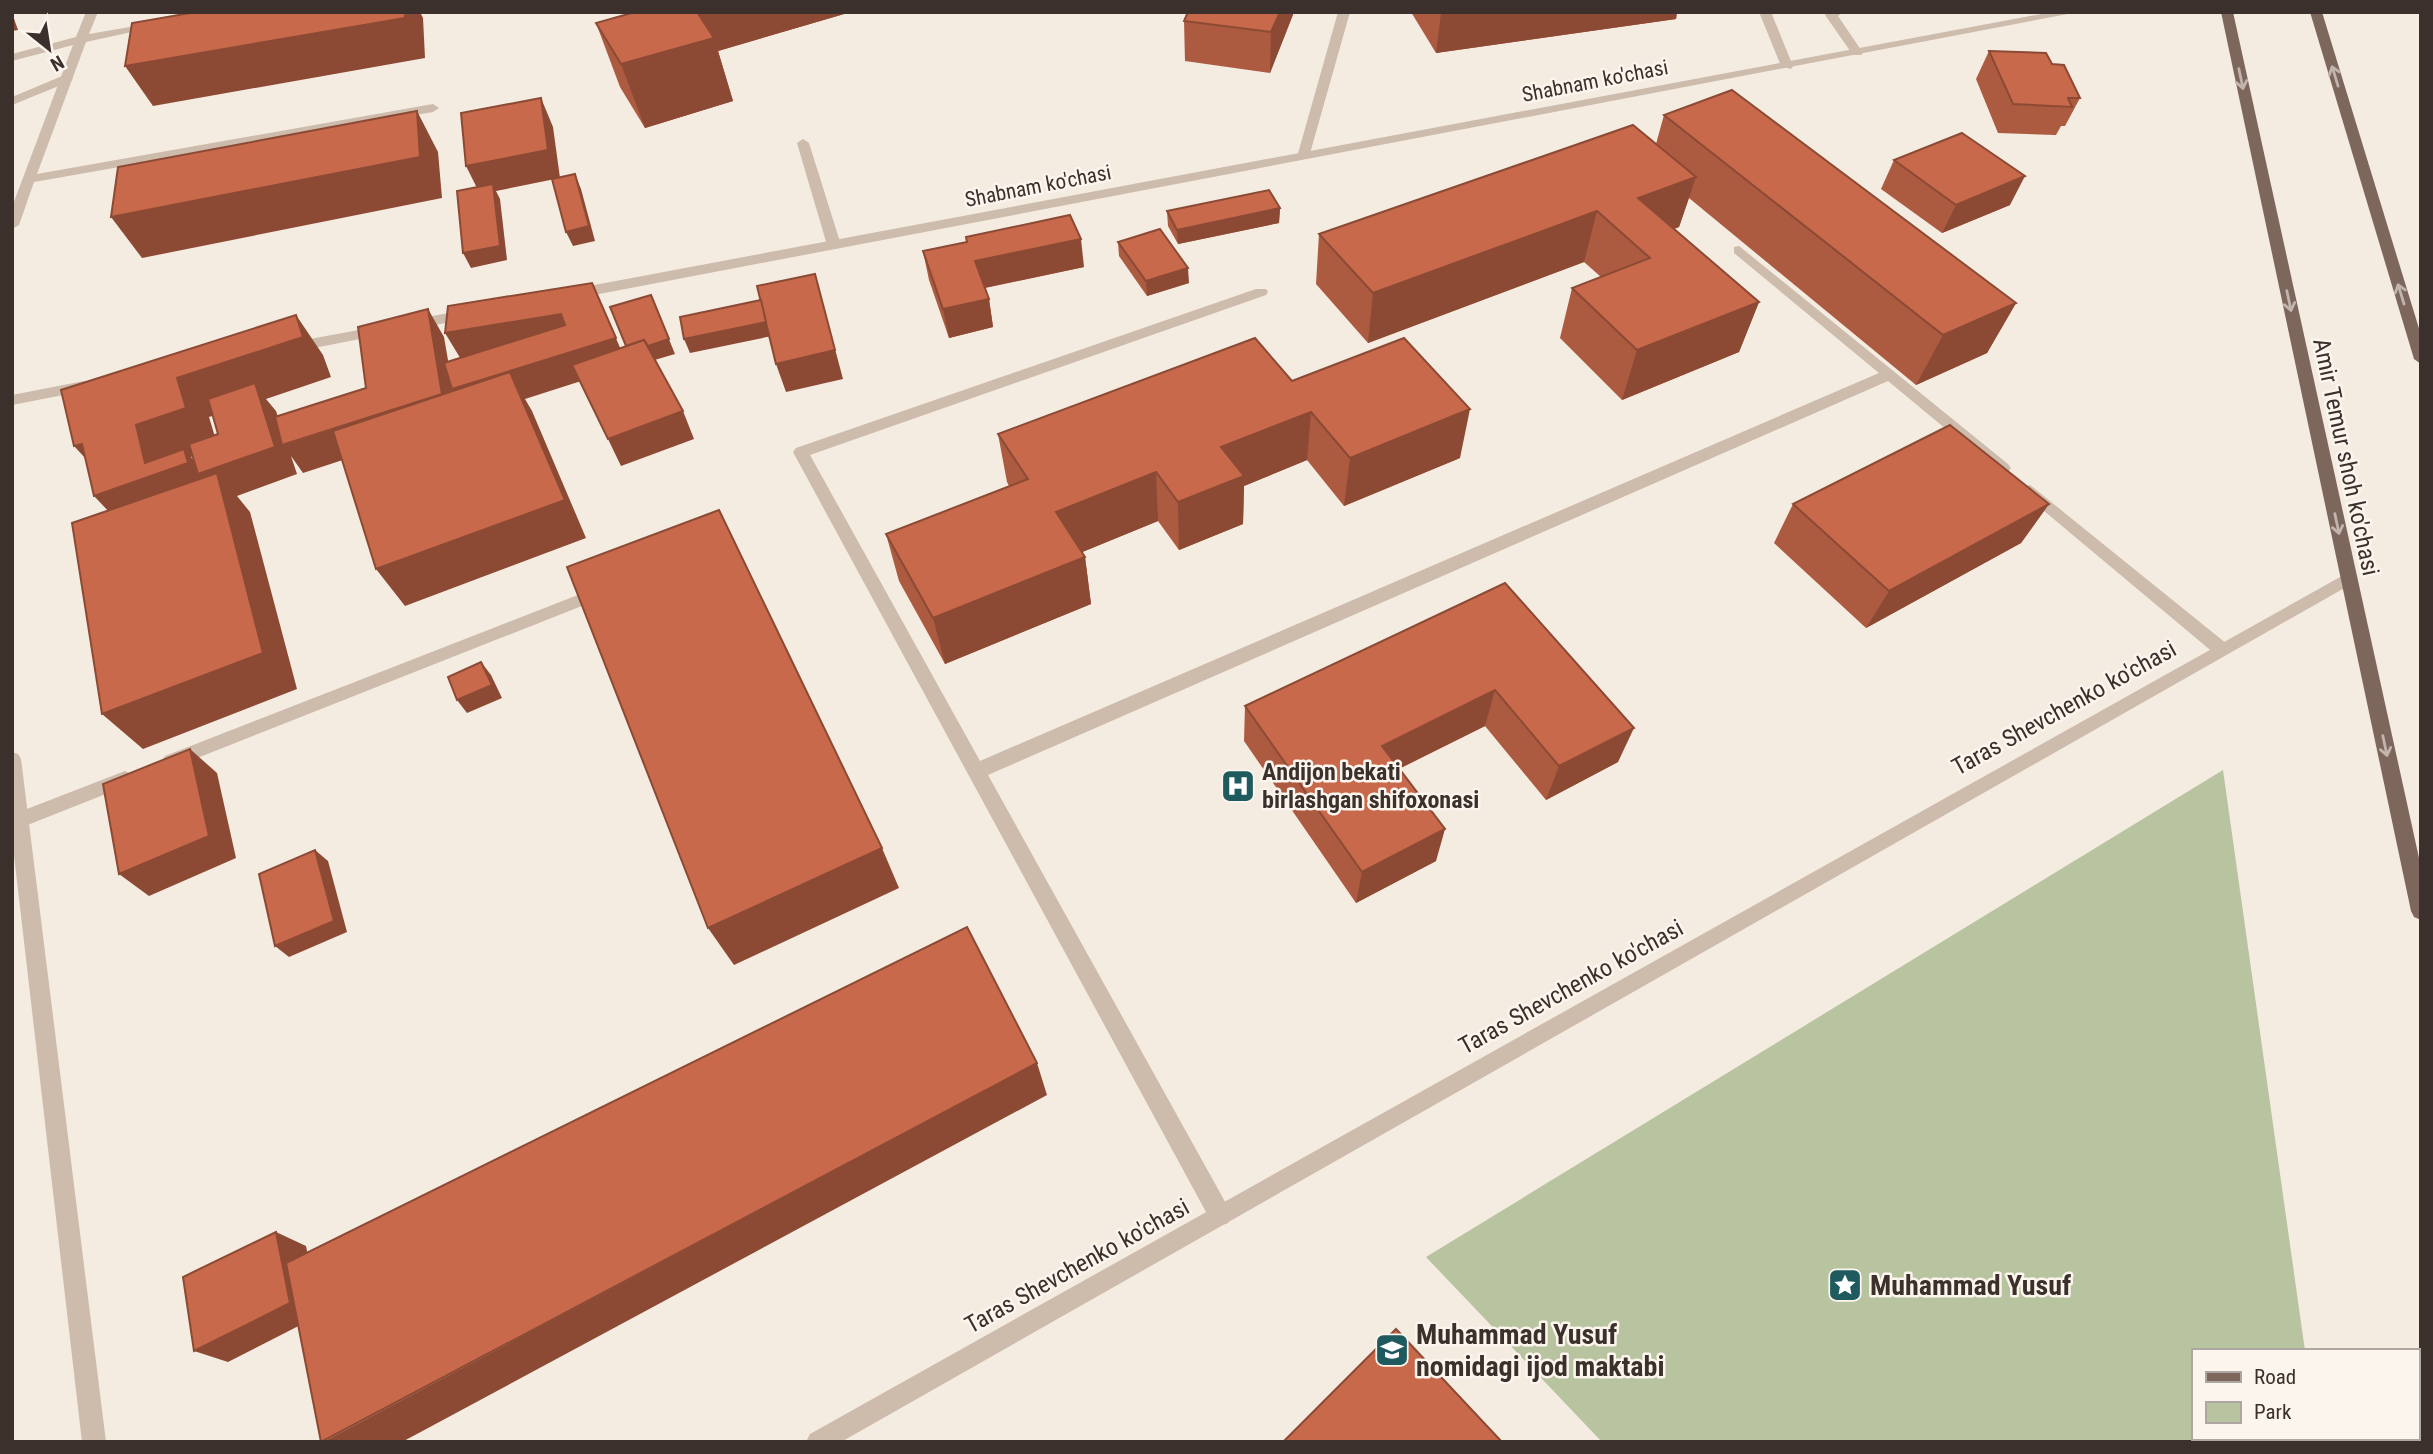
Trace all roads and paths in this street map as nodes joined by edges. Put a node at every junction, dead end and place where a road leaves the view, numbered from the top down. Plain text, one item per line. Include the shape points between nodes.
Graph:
1 (92, 12) edge
2 (1344, 12) edge
3 (1766, 12) edge
4 (1837, 12) edge
5 (2072, 12) edge
6 (2227, 12) edge
7 (2316, 12) edge
8 (160, 24) edge
9 (81, 39) junction
10 (1857, 53) junction
11 (12, 58) edge
12 (1787, 66) junction
13 (67, 78) junction
14 (12, 101) edge
15 (433, 108) dead end
16 (803, 143) dead end
17 (1303, 157) junction
18 (29, 179) junction
19 (12, 225) edge
20 (834, 245) junction
21 (1739, 250) dead end
22 (1261, 292) dead end
23 (560, 297) edge
24 (478, 312) edge
25 (286, 348) edge
26 (2421, 359) edge
27 (1889, 374) junction
28 (94, 384) edge
29 (12, 400) edge
30 (2349, 578) junction
31 (604, 591) edge
32 (2221, 649) junction
33 (12, 759) edge
34 (977, 771) junction
35 (20, 821) junction
36 (2421, 911) edge
37 (1220, 1215) junction
38 (94, 1442) edge
39 (818, 1442) edge

1 - 9 street
2 - 17 street
3 - 12 street
4 - 10 street via 1831,15
5 - 10 street, Shabnam ko'chasi
6 -> 30 main road, Amir Temur shoh ko'chasi
26 -> 7 main road
8 - 9 street
9 - 11 street
9 - 13 street
10 - 12 street, Shabnam ko'chasi
12 - 17 street, Shabnam ko'chasi
13 - 14 street
13 - 18 street
15 - 18 street
16 - 20 street
17 - 20 street, Shabnam ko'chasi
18 - 19 street
20 - 23 street, Shabnam ko'chasi
21 - 27 street
22 - 34 street via 802,452
24 - 25 street
27 - 32 street
27 - 34 street
28 - 29 street
30 - 32 street, Taras Shevchenko ko'chasi
30 -> 36 main road, Amir Temur shoh ko'chasi
31 - 35 street
32 - 37 street, Taras Shevchenko ko'chasi
33 - 35 street
34 - 37 street
35 - 38 street
37 - 39 street, Taras Shevchenko ko'chasi

